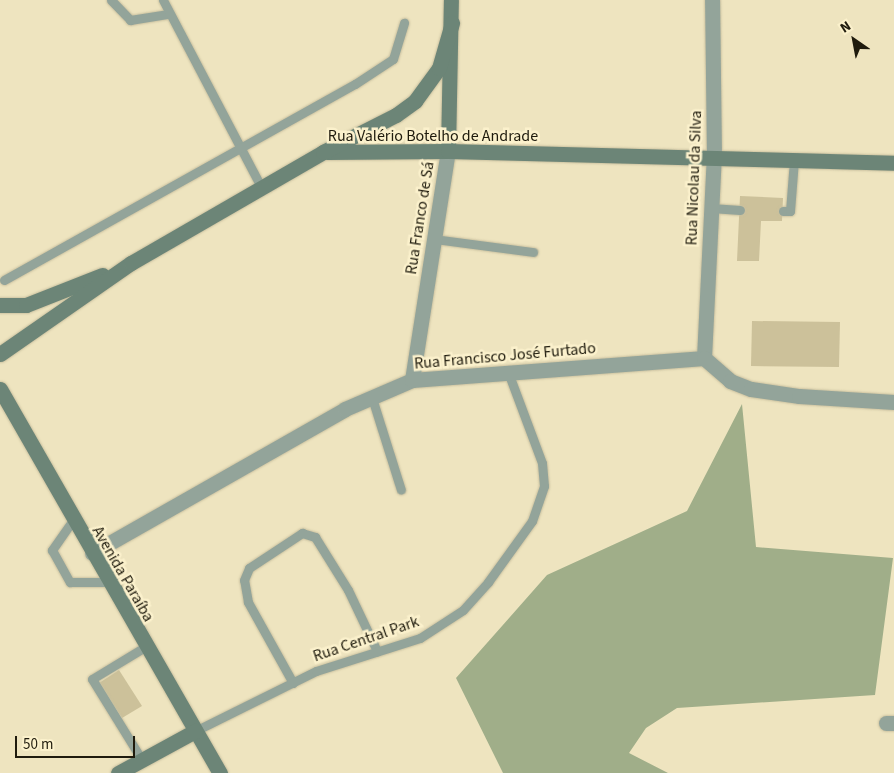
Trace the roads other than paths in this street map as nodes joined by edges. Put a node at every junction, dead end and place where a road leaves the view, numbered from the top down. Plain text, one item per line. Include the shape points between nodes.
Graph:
1 (111, 0) edge
2 (163, 0) edge
3 (451, 0) edge
4 (712, 0) edge
5 (169, 14) junction
6 (404, 23) dead end
7 (452, 23) junction
8 (239, 147) junction
9 (448, 151) junction
10 (323, 152) junction
11 (714, 157) junction
12 (794, 160) junction
13 (894, 163) edge
14 (261, 187) junction
15 (711, 208) junction
16 (740, 210) dead end
17 (783, 211) dead end
18 (434, 239) junction
19 (533, 252) dead end
20 (131, 263) junction
21 (4, 280) dead end
22 (0, 305) edge
23 (0, 354) edge
24 (704, 358) junction
25 (508, 372) junction
26 (412, 380) junction
27 (0, 390) edge
28 (372, 398) junction
29 (894, 402) edge
30 (401, 490) dead end
31 (73, 520) junction
32 (92, 553) junction
33 (108, 582) junction
34 (146, 647) junction
35 (377, 651) junction
36 (293, 683) junction
37 (195, 731) junction
38 (142, 760) junction
39 (118, 773) edge
40 (220, 773) edge

1 - 5 lane via 130,20
2 - 5 lane
3 - 7 main road, Rua Franco de Sá
4 - 11 street, Rua Nicolau da Silva
5 - 8 lane
6 - 8 lane via 394,59 293,122
7 - 9 main road, Rua Franco de Sá
7 - 10 main road via 439,68 414,101 396,115
8 - 14 lane
8 - 21 lane
9 - 10 main road, Rua Valério Botelho de Andrade
9 - 11 main road, Rua Valério Botelho de Andrade
9 - 18 street, Rua Franco de Sá
10 - 14 main road, Rua Valério Botelho de Andrade
11 - 12 main road, Rua Valério Botelho de Andrade
11 - 15 street, Rua Nicolau da Silva
12 - 13 main road, Rua Valério Botelho de Andrade
12 - 17 lane via 790,211
14 - 20 main road, Rua Valério Botelho de Andrade
15 - 16 lane
15 - 24 street, Rua Nicolau da Silva
18 - 19 lane
18 - 26 street, Rua Franco de Sá
20 - 22 main road via 26,305
20 - 23 main road, Rua Valério Botelho de Andrade
24 - 25 street, Rua Francisco José Furtado
24 - 29 street via 730,382 750,389 799,396
25 - 26 street, Rua Francisco José Furtado
25 - 35 lane, Rua Central Park via 542,463 544,486 532,521 488,582 462,610 420,638
26 - 28 street, Rua Francisco José Furtado
27 - 31 main road, Avenida Paraíba
28 - 30 lane
28 - 32 street, Rua Francisco José Furtado via 345,409
31 - 32 main road, Avenida Paraíba
31 - 33 lane via 52,550 70,582
32 - 33 main road, Avenida Paraíba
33 - 34 main road, Avenida Paraíba
34 - 37 main road, Avenida Paraíba
34 - 38 lane via 92,679
35 - 36 lane, Rua Central Park via 338,663
35 - 36 lane via 348,590 315,537 302,533 249,568 244,580 248,602
36 - 37 lane, Rua Central Park
37 - 38 main road
37 - 40 main road, Avenida Paraíba
38 - 39 main road

